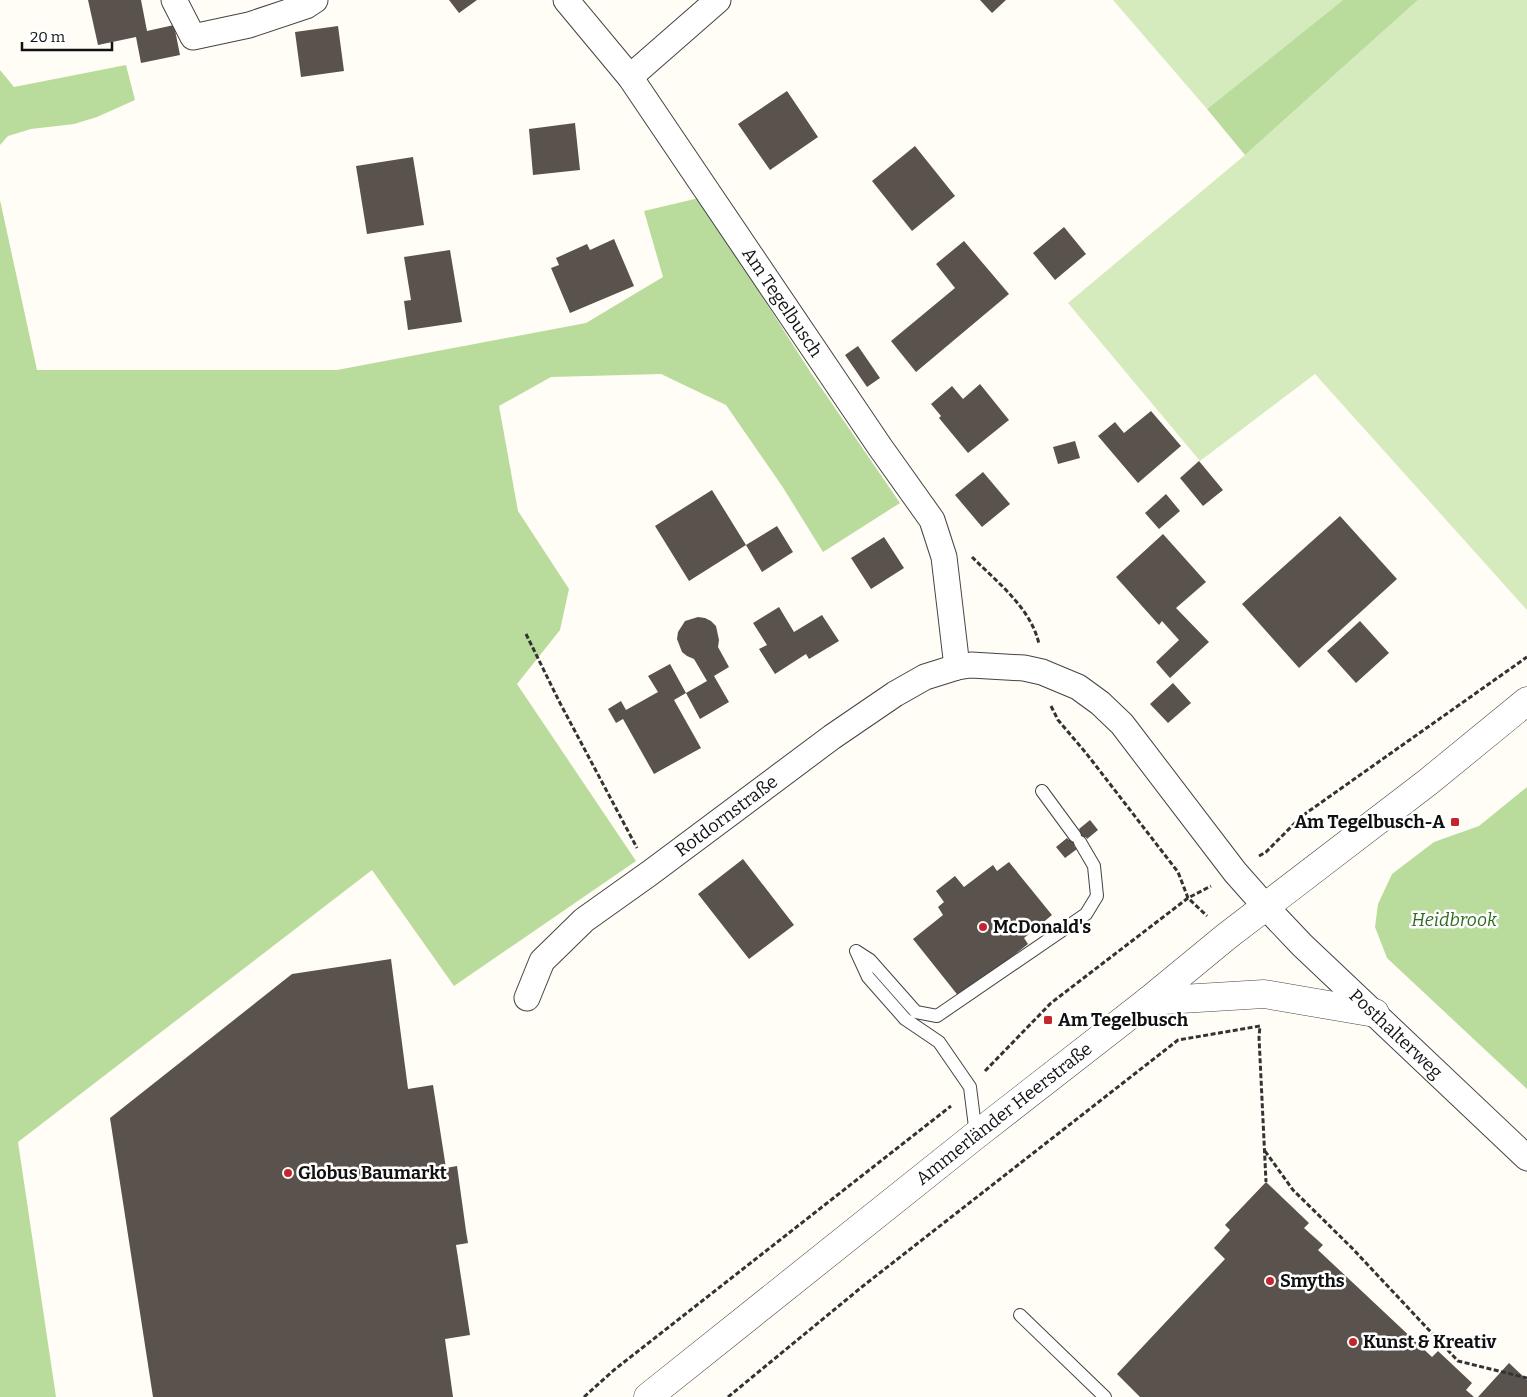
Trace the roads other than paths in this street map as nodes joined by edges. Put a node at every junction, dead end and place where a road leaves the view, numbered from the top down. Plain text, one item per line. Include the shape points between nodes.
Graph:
1 (174, 0) edge
2 (315, 0) edge
3 (566, 0) edge
4 (718, 0) edge
5 (630, 77) junction
6 (956, 667) junction
7 (1527, 701) edge
8 (1042, 791) dead end
9 (1266, 907) junction
10 (527, 998) dead end
11 (1148, 1001) junction
12 (1375, 1014) junction
13 (976, 1135) junction
14 (1527, 1158) edge
15 (1020, 1315) dead end
16 (648, 1397) edge
17 (1105, 1397) edge

1 - 2 street via 193,36 250,26
3 - 5 street, Am Tegelbusch
4 - 5 street
5 - 6 street, Am Tegelbusch via 932,520 944,557
6 - 9 street via 982,664 1024,668 1078,687 1100,703 1122,724 1235,872
6 - 10 street, Rotdornstraße via 925,677 895,694 584,920 542,961
7 - 9 street, Ammerländer Heerstraße
8 - 13 lane via 1094,866 1097,896 1086,914 938,1016 916,1012 870,960 856,951 868,977 905,1019 939,1042 970,1087
9 - 11 street, Ammerländer Heerstraße
9 - 12 street, Posthalterweg
11 - 12 street via 1264,994
11 - 13 street, Ammerländer Heerstraße
12 - 14 street, Posthalterweg
13 - 16 street, Ammerländer Heerstraße
15 - 17 lane

